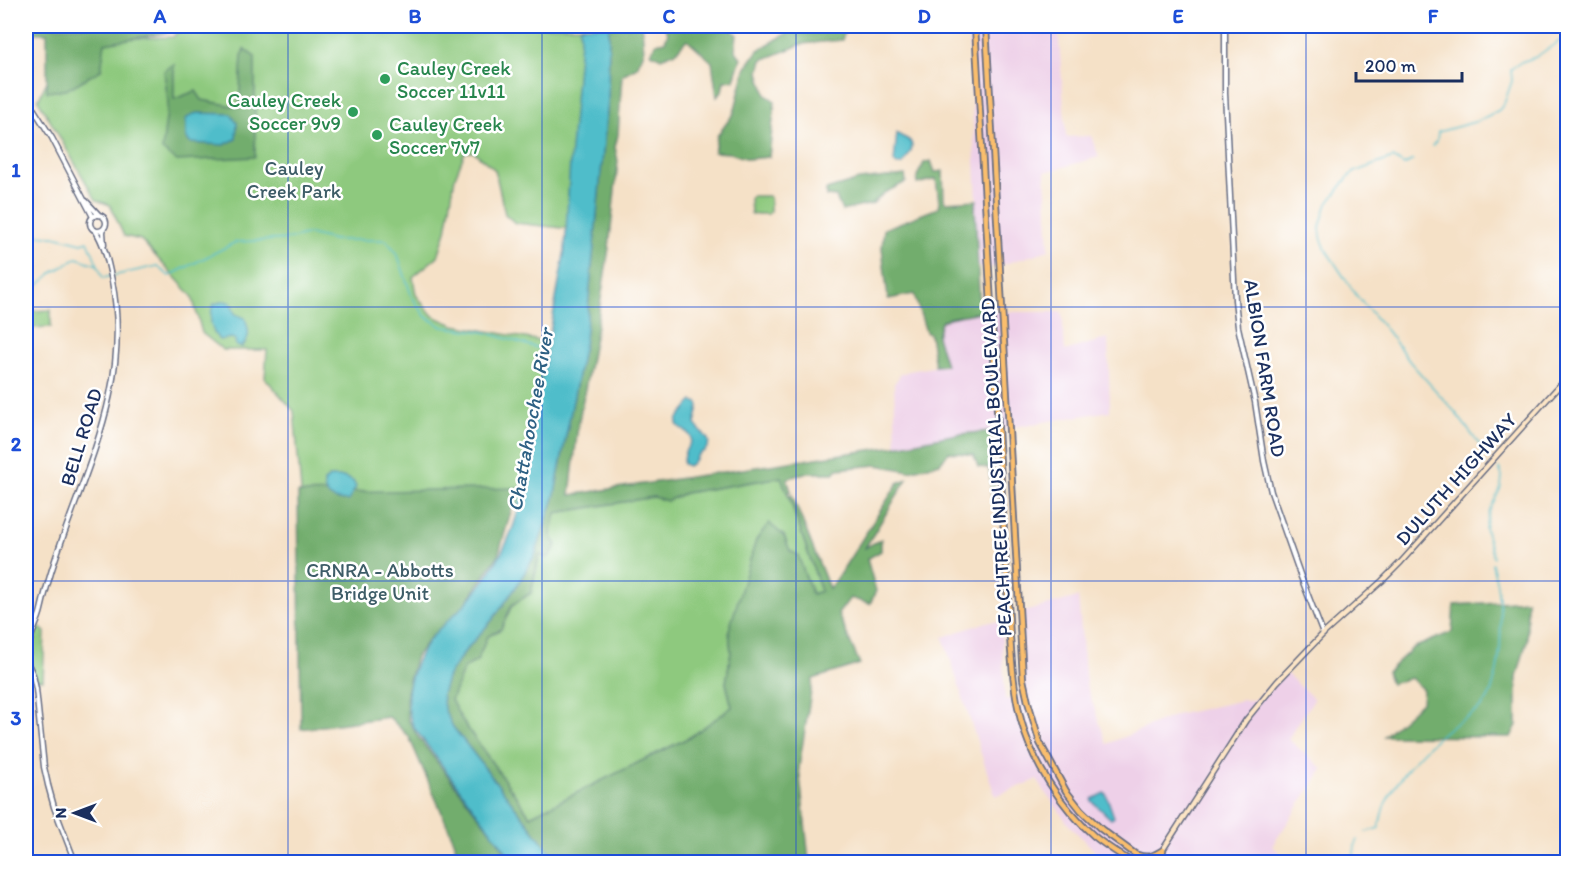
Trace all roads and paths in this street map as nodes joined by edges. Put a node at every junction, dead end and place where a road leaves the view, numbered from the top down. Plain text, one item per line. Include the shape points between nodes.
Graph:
1 (975, 26) edge
2 (986, 26) edge
3 (1225, 26) edge
4 (26, 97) edge
5 (83, 198) junction
6 (99, 215) junction
7 (93, 217) junction
8 (105, 227) junction
9 (95, 230) junction
10 (104, 245) junction
11 (1568, 376) edge
12 (1014, 515) junction
13 (1003, 516) junction
14 (33, 631) junction
15 (1323, 634) junction
16 (26, 643) edge
17 (26, 656) edge
18 (26, 668) edge
19 (35, 683) junction
20 (1163, 849) junction
21 (1133, 853) junction
22 (1129, 861) edge
23 (75, 862) edge
24 (1146, 862) edge
25 (1155, 862) edge
26 (1161, 862) edge

1 - 13 highway, PEACHTREE INDUSTRIAL BOULEVARD
2 - 12 highway, PEACHTREE INDUSTRIAL BOULEVARD
3 - 15 street, ALBION FARM ROAD via 1238,327 1271,492
4 - 5 street, BELL ROAD
5 - 6 street, BELL ROAD
5 - 7 street, BELL ROAD
6 - 7 street
6 - 8 street, BELL ROAD via 105,219
7 - 9 street, BELL ROAD via 91,224
8 - 9 street
8 - 10 street, BELL ROAD
9 - 10 street, BELL ROAD
10 - 14 street, BELL ROAD via 114,293 117,341 112,390 96,450
11 - 15 main road, DULUTH HIGHWAY via 1389,574
12 - 13 main road
12 - 21 highway, PEACHTREE INDUSTRIAL BOULEVARD via 1023,679 1037,735 1057,777 1081,810
13 - 22 highway, PEACHTREE INDUSTRIAL BOULEVARD via 1012,669 1021,721 1039,763 1069,811 1095,837
14 - 16 street, BELL ROAD
14 - 17 street, BELL ROAD
15 - 20 main road, DULUTH HIGHWAY via 1246,720
17 - 19 street
18 - 19 street
19 - 23 street via 48,785
20 - 21 highway via 1147,857
20 - 25 main road, DULUTH HIGHWAY
20 - 26 highway
21 - 24 highway, PEACHTREE INDUSTRIAL BOULEVARD

